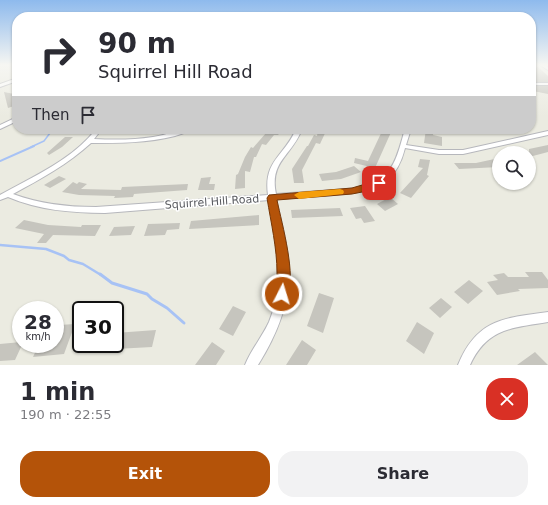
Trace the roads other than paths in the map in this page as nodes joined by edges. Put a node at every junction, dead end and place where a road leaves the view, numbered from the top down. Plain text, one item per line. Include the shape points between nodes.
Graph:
1 (10, 82) edge
2 (536, 84) edge
3 (548, 84) edge
4 (0, 86) edge
5 (12, 121) edge
6 (0, 127) edge
7 (548, 133) edge
8 (95, 134) edge
9 (176, 134) edge
10 (296, 134) edge
11 (407, 134) edge
12 (90, 141) junction
13 (403, 146) junction
14 (3, 196) edge
15 (272, 198) junction
16 (548, 317) edge
17 (251, 365) edge
18 (464, 365) edge

1 - 4 street
2 - 3 street
5 - 6 street
7 - 13 street via 463,152 439,152
8 - 12 street
9 - 12 street via 145,141
10 - 15 street via 273,166 270,184
11 - 13 street, Squirrel Hill Road
12 - 14 street via 74,154
13 - 15 street, Squirrel Hill Road via 393,172 374,185 352,191
14 - 15 street, Squirrel Hill Road via 78,210 117,210
15 - 17 street via 283,259 282,294 273,326
16 - 18 street via 508,323 488,332 475,343

